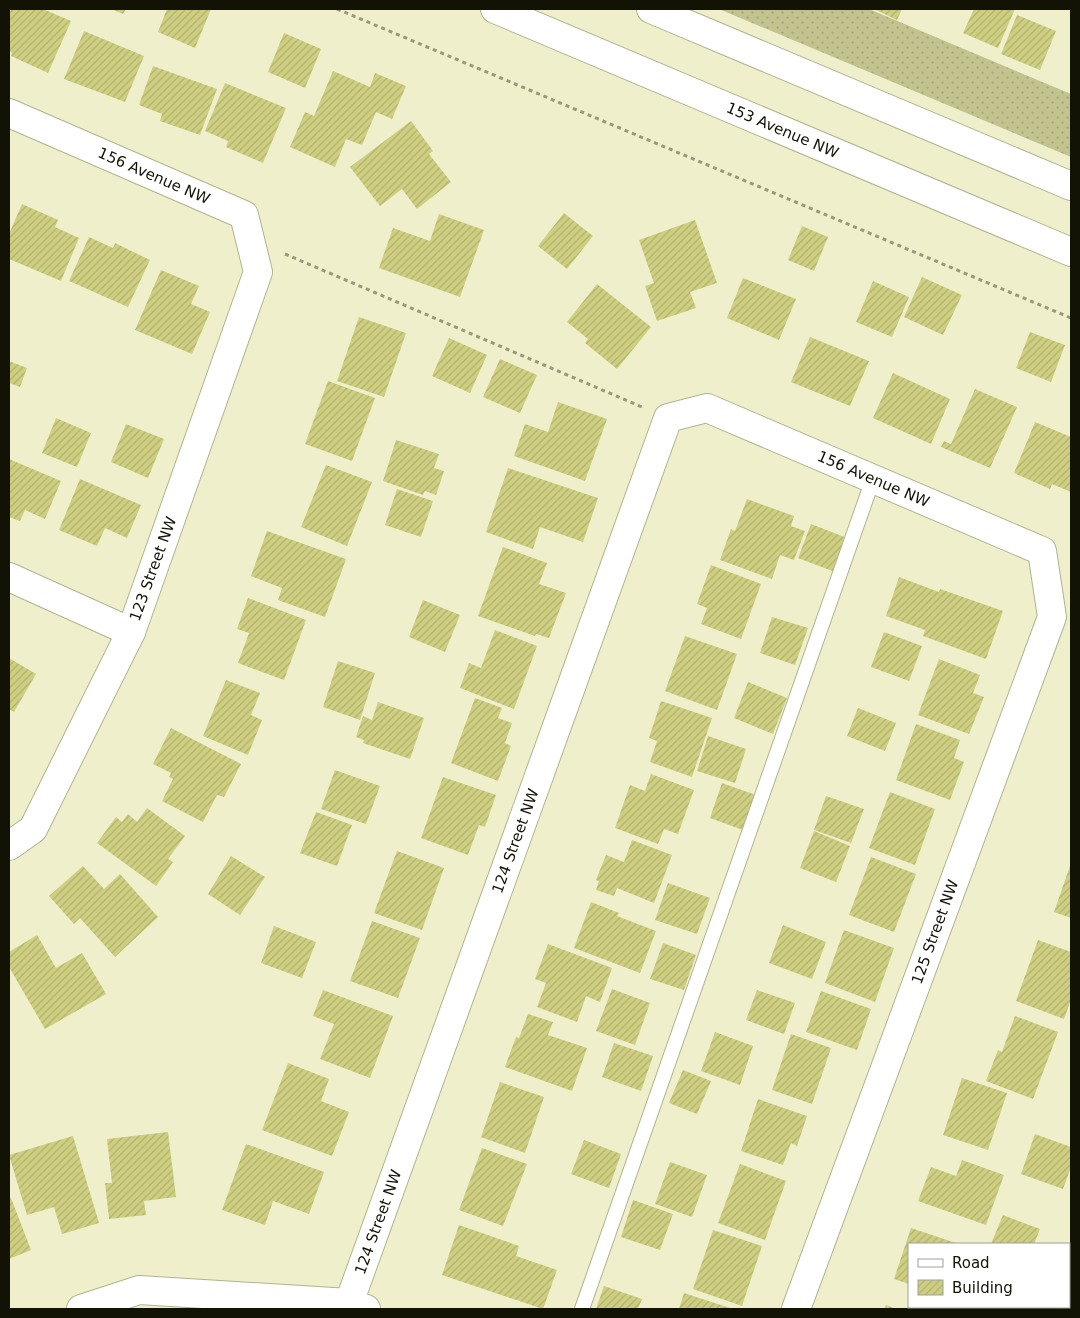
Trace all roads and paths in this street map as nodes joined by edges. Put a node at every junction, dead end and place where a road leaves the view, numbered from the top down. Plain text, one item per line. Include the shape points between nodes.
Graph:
1 (338, 9) edge
2 (495, 9) edge
3 (651, 9) edge
4 (9, 113) edge
5 (1071, 186) edge
6 (250, 239) junction
7 (1071, 252) edge
8 (258, 272) joint
9 (1071, 318) edge
10 (668, 418) junction
11 (873, 479) junction
12 (1042, 551) joint
13 (9, 577) edge
14 (130, 632) junction
15 (9, 846) edge
16 (358, 1306) edge
17 (81, 1309) edge
18 (582, 1309) edge
19 (796, 1309) edge

1 - 9 path
2 - 7 street, 153 Avenue NW
3 - 5 street
4 - 6 street, 156 Avenue NW via 244,215
6 - 8 street, 156 Avenue NW
6 - 10 path
8 - 14 street, 123 Street NW
10 - 11 street, 156 Avenue NW via 707,408
10 - 16 street, 124 Street NW
11 - 12 street, 156 Avenue NW
11 - 18 lane
12 - 19 street, 125 Street NW via 1052,616
13 - 14 street
14 - 15 street, 123 Street NW via 33,829
16 - 17 street via 139,1290

